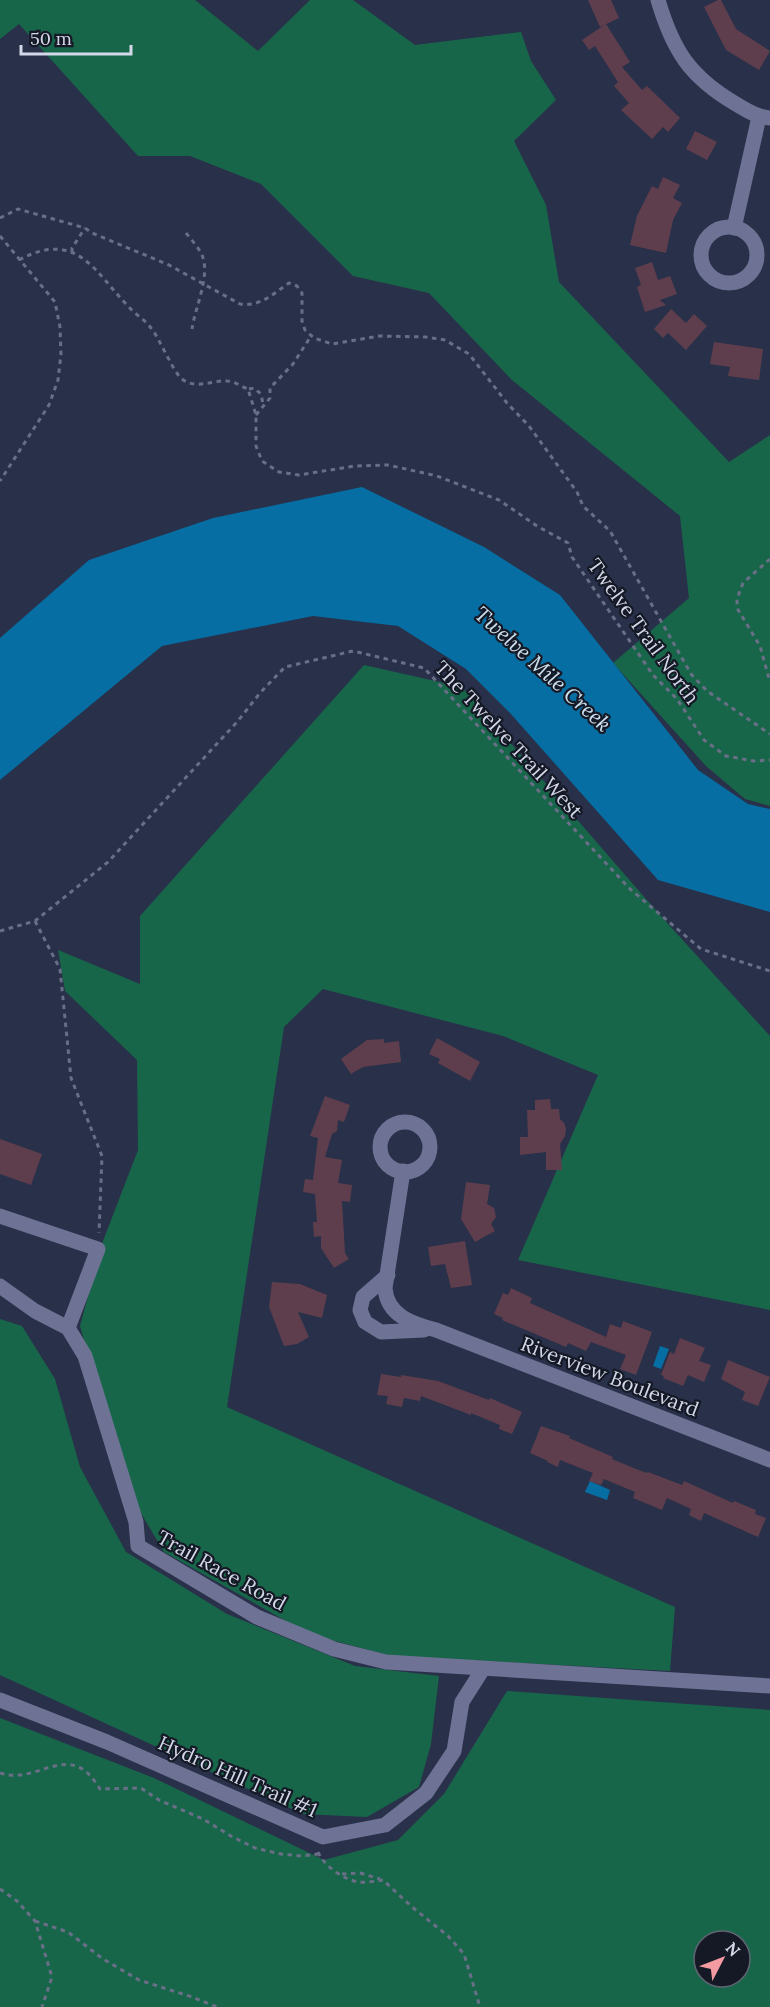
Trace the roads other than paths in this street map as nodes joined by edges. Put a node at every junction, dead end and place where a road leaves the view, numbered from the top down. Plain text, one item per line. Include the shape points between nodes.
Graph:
1 (658, 0) edge
2 (764, 117) edge
3 (734, 228) dead end
4 (403, 1171) dead end
5 (0, 1216) edge
6 (388, 1275) junction
7 (0, 1286) edge
8 (68, 1328) junction
9 (436, 1330) junction
10 (770, 1460) edge
11 (483, 1668) junction
12 (770, 1686) edge
13 (0, 1700) edge

1 - 2 street via 674,44 691,69 717,93
2 - 3 street
4 - 6 street, Riverview Boulevard
5 - 8 street via 98,1248
6 - 9 street, Riverview Boulevard via 386,1293 394,1310 408,1321
6 - 9 street, Riverview Boulevard via 363,1296 360,1310 365,1322 381,1332
7 - 8 street
8 - 11 street, Trail Race Road via 85,1356 136,1522 138,1546 257,1617 334,1649 386,1662
9 - 10 street, Riverview Boulevard
11 - 12 street, Trail Race Road
11 - 13 street, Hydro Hill Trail #1 via 462,1702 454,1751 426,1793 385,1825 323,1836

